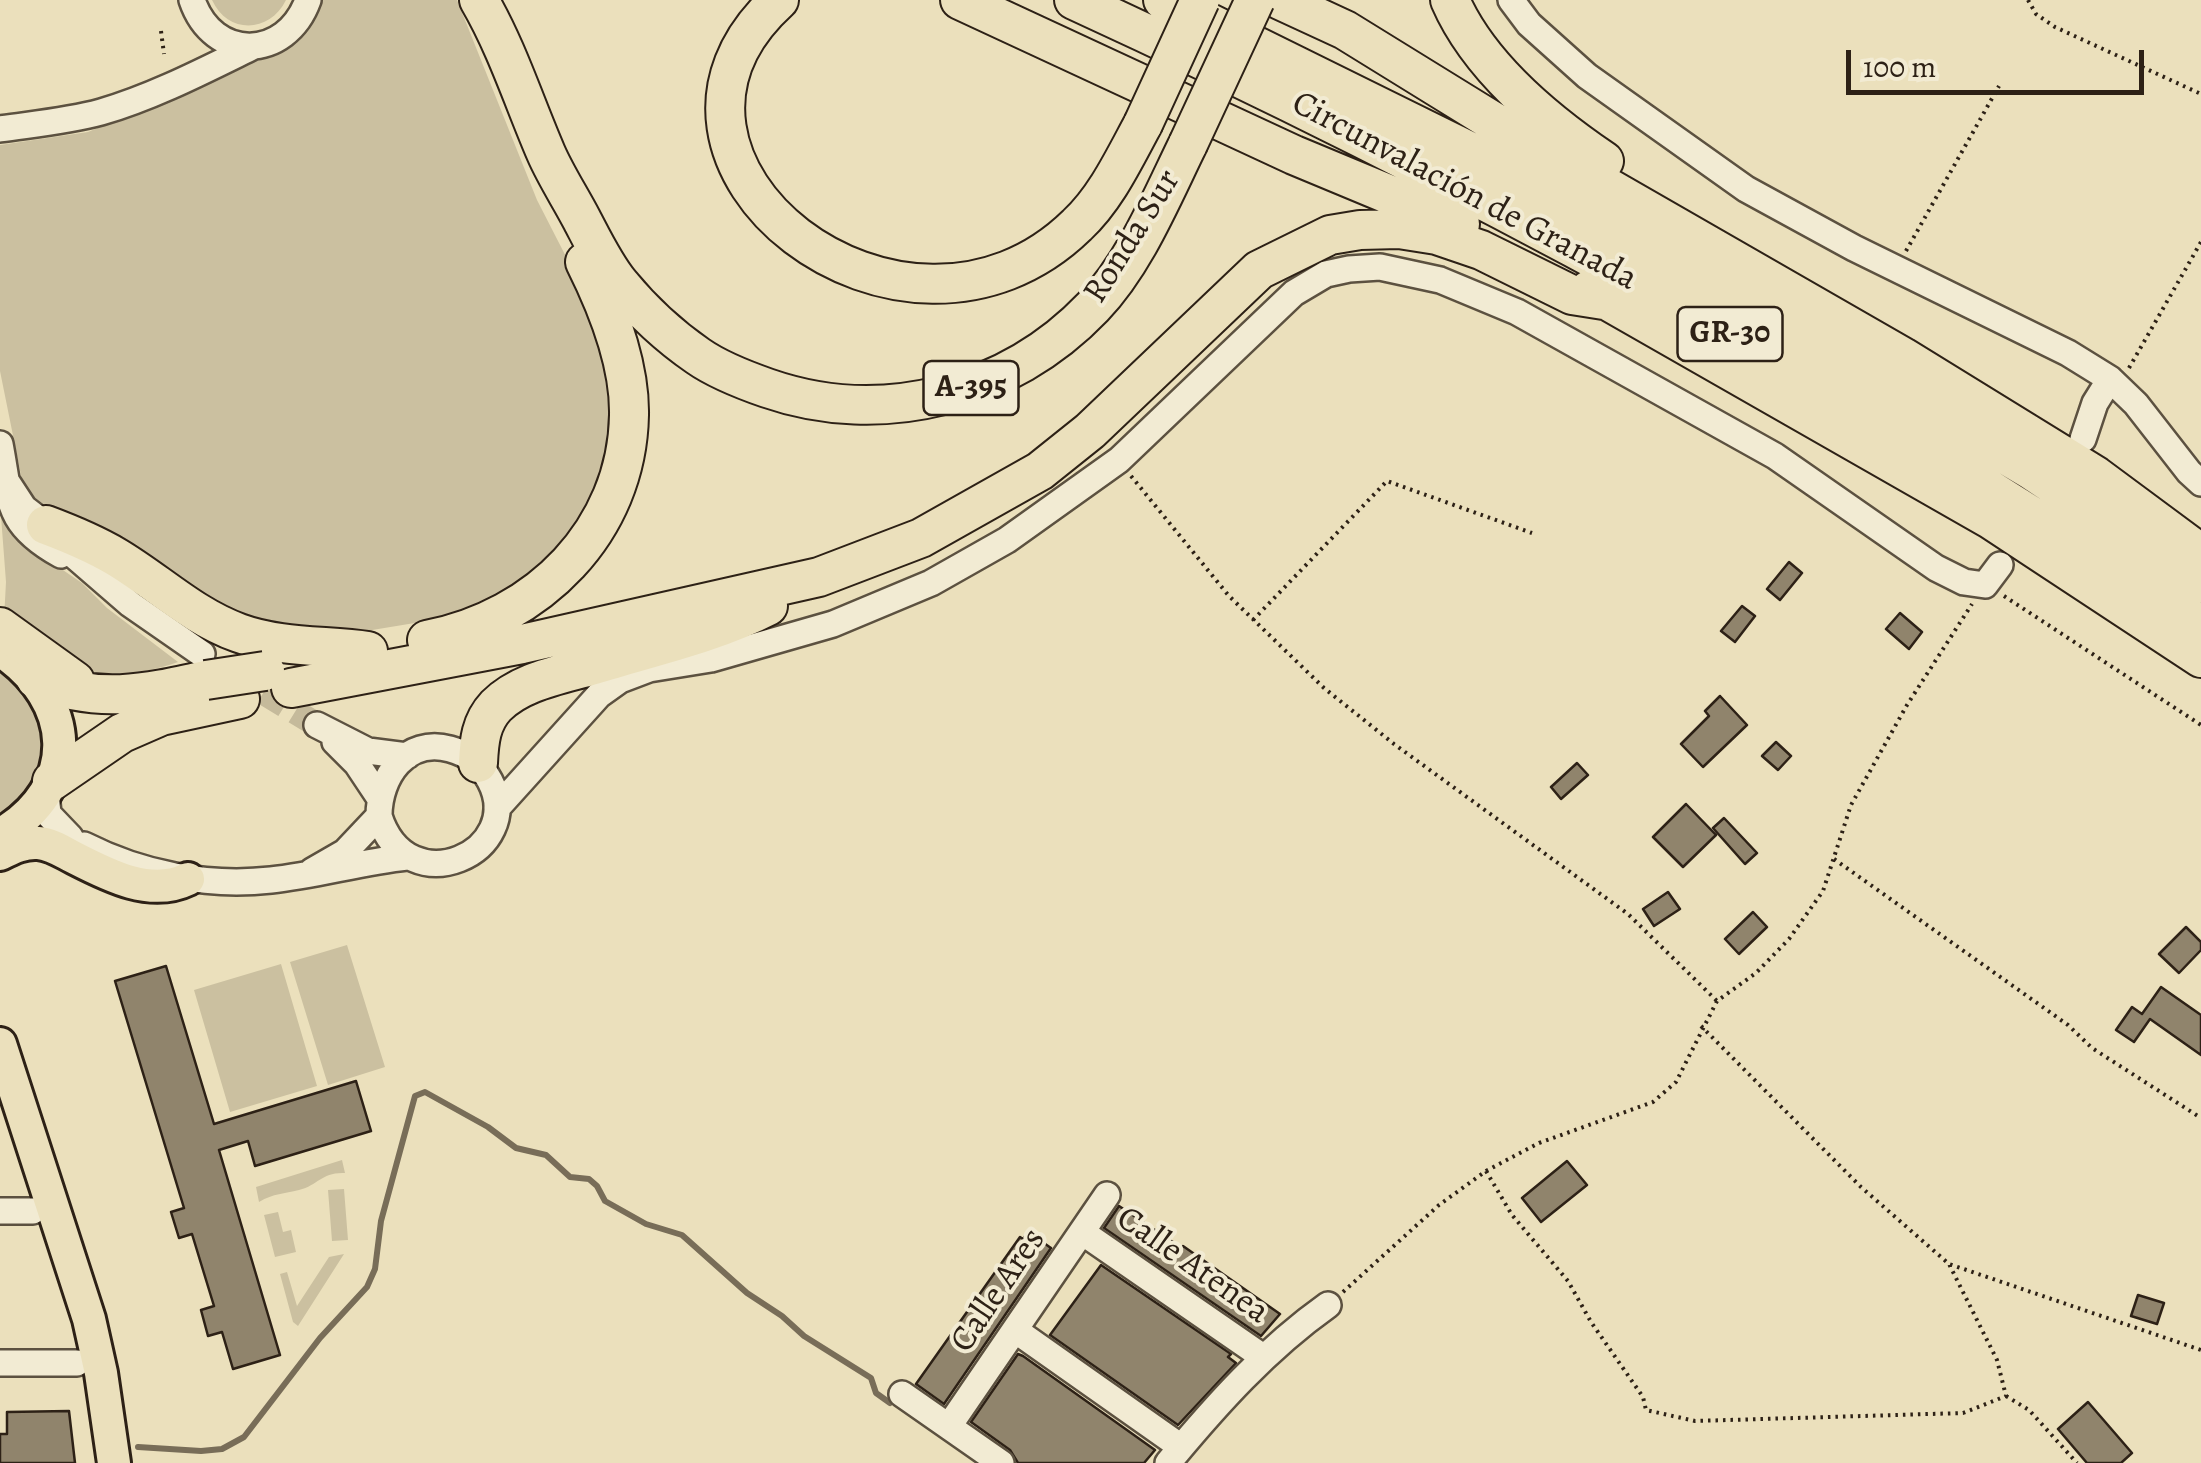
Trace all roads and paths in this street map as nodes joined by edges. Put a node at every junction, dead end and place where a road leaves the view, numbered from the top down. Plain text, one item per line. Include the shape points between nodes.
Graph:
1 (192, 0) edge
2 (308, 0) edge
3 (480, 0) edge
4 (779, 0) edge
5 (960, 0) edge
6 (1074, 0) edge
7 (1163, 0) edge
8 (1200, 0) edge
9 (1255, 0) edge
10 (1280, 0) edge
11 (1450, 0) edge
12 (1511, 0) edge
13 (2028, 0) edge
14 (208, 29) junction
15 (161, 31) dead end
16 (254, 46) junction
17 (164, 54) dead end
18 (171, 84) junction
19 (1999, 86) dead end
20 (2201, 94) edge
21 (0, 129) edge
22 (548, 156) junction
23 (2201, 242) edge
24 (1733, 259) junction
25 (1897, 268) junction
26 (1610, 301) junction
27 (2110, 379) junction
28 (2084, 438) dead end
29 (0, 444) edge
30 (1119, 460) junction
31 (8, 482) junction
32 (2201, 483) edge
33 (46, 525) junction
34 (1532, 534) dead end
35 (2201, 554) edge
36 (96, 575) junction
37 (1993, 575) junction
38 (819, 577) junction
39 (2201, 583) edge
40 (1253, 620) junction
41 (2201, 625) edge
42 (0, 628) edge
43 (0, 650) edge
44 (368, 652) junction
45 (2201, 658) edge
46 (204, 667) junction
47 (36, 680) junction
48 (266, 686) junction
49 (93, 695) junction
50 (2201, 725) edge
51 (559, 740) junction
52 (407, 756) junction
53 (481, 766) junction
54 (49, 787) junction
55 (379, 806) junction
56 (496, 808) junction
57 (8, 830) edge
58 (70, 838) junction
59 (0, 854) edge
60 (407, 857) junction
61 (1834, 859) junction
62 (312, 871) junction
63 (188, 879) junction
64 (1716, 1001) junction
65 (1702, 1026) junction
66 (0, 1044) edge
67 (0, 1110) edge
68 (2201, 1118) edge
69 (1486, 1171) junction
70 (1107, 1195) dead end
71 (0, 1211) edge
72 (33, 1211) junction
73 (1082, 1232) junction
74 (1950, 1264) junction
75 (1328, 1305) joint
76 (1015, 1330) junction
77 (2201, 1350) edge
78 (1263, 1357) junction
79 (0, 1363) edge
80 (77, 1363) junction
81 (902, 1394) dead end
82 (2006, 1396) junction
83 (949, 1426) junction
84 (1174, 1455) edge
85 (91, 1463) edge
86 (114, 1463) edge
87 (1001, 1463) edge
88 (2077, 1463) edge

1 - 14 street
2 - 16 street via 290,31
3 - 22 highway
4 - 8 highway, bridge via 754,22 731,68 726,100 734,155 766,208 815,251 912,284 984,278 1022,264 1080,224 1143,124
5 - 26 highway via 1294,155 1444,216
6 - 41 highway, Circunvalación de Granada / GR-30 via 1302,106 1645,286 2011,502
7 - 39 highway, Circunvalación de Granada / GR-30 via 1642,242 2030,470
9 - 22 highway, Ronda Sur / A-395, bridge via 1126,263 1096,304 1040,354 965,391 911,402 827,403 789,396 700,358 617,281
10 - 24 highway via 1345,30
11 - 24 highway via 1523,99 1689,219
12 - 25 street via 1587,76 1746,190
13 - 20 path via 2055,27
14 - 16 street
14 - 18 street via 195,59
15 - 17 path
16 - 18 street
18 - 21 street via 72,119
19 - 25 path
22 - 44 highway via 620,354 630,412 611,501 564,572 530,600 450,636
23 - 27 path via 2138,355 2126,373
24 - 35 highway via 2096,476
25 - 27 street
26 - 38 highway via 1572,295 1437,235 1398,229 1330,236 1259,270 1090,432 1040,471 921,538
26 - 45 highway via 1990,520
27 - 28 street
27 - 32 street
29 - 31 street
30 - 37 street via 1294,293 1326,274 1380,267 1440,280 1562,335 1774,456 1936,568 1964,582
30 - 40 path
30 - 51 street via 1007,540 931,584 833,624 620,680
31 - 33 street via 24,508
31 - 36 street via 21,526
33 - 36 street
33 - 44 highway via 115,556 189,609 240,634
34 - 40 path via 1387,481
36 - 46 street
37 - 50 path
37 - 61 path via 1906,705 1851,805
38 - 48 highway via 522,644
38 - 53 highway via 749,616 525,686 488,716
40 - 64 path via 1394,744 1628,914
42 - 49 highway
43 - 47 main road
44 - 48 highway
46 - 48 highway, bridge
46 - 49 highway via 160,690
47 - 49 highway
47 - 54 main road via 57,722 60,749
48 - 54 highway via 122,733
51 - 53 street via 537,754
51 - 56 street
52 - 53 street via 444,747
52 - 55 street via 384,780
52 - 55 street via 368,751 316,725 357,764
53 - 56 street
54 - 57 main road
54 - 58 street via 48,814
55 - 60 street via 384,832
55 - 62 street via 345,852
56 - 60 street via 482,845 466,858 436,864
57 - 58 street
58 - 63 street via 146,870
59 - 63 main road via 36,843 151,887
60 - 62 street
61 - 64 path via 1823,891 1790,940
61 - 68 path via 2092,1048
62 - 63 street via 274,880
64 - 65 path
65 - 69 path via 1676,1082 1653,1102 1539,1143
65 - 74 path via 1861,1187
66 - 86 main road via 88,1319
67 - 72 main road
69 - 75 path
69 - 82 path via 1512,1215 1568,1281 1646,1410 1695,1421 1963,1414
70 - 73 street, Calle Ares
71 - 72 street
72 - 80 main road
73 - 76 street, Calle Ares
73 - 78 street, Calle Atenea
74 - 77 path
74 - 82 path via 1997,1360
75 - 78 street
76 - 83 street, Calle Ares
76 - 84 street
78 - 84 street
79 - 80 street
80 - 85 main road
81 - 83 street
82 - 88 path via 2029,1410
83 - 87 street

